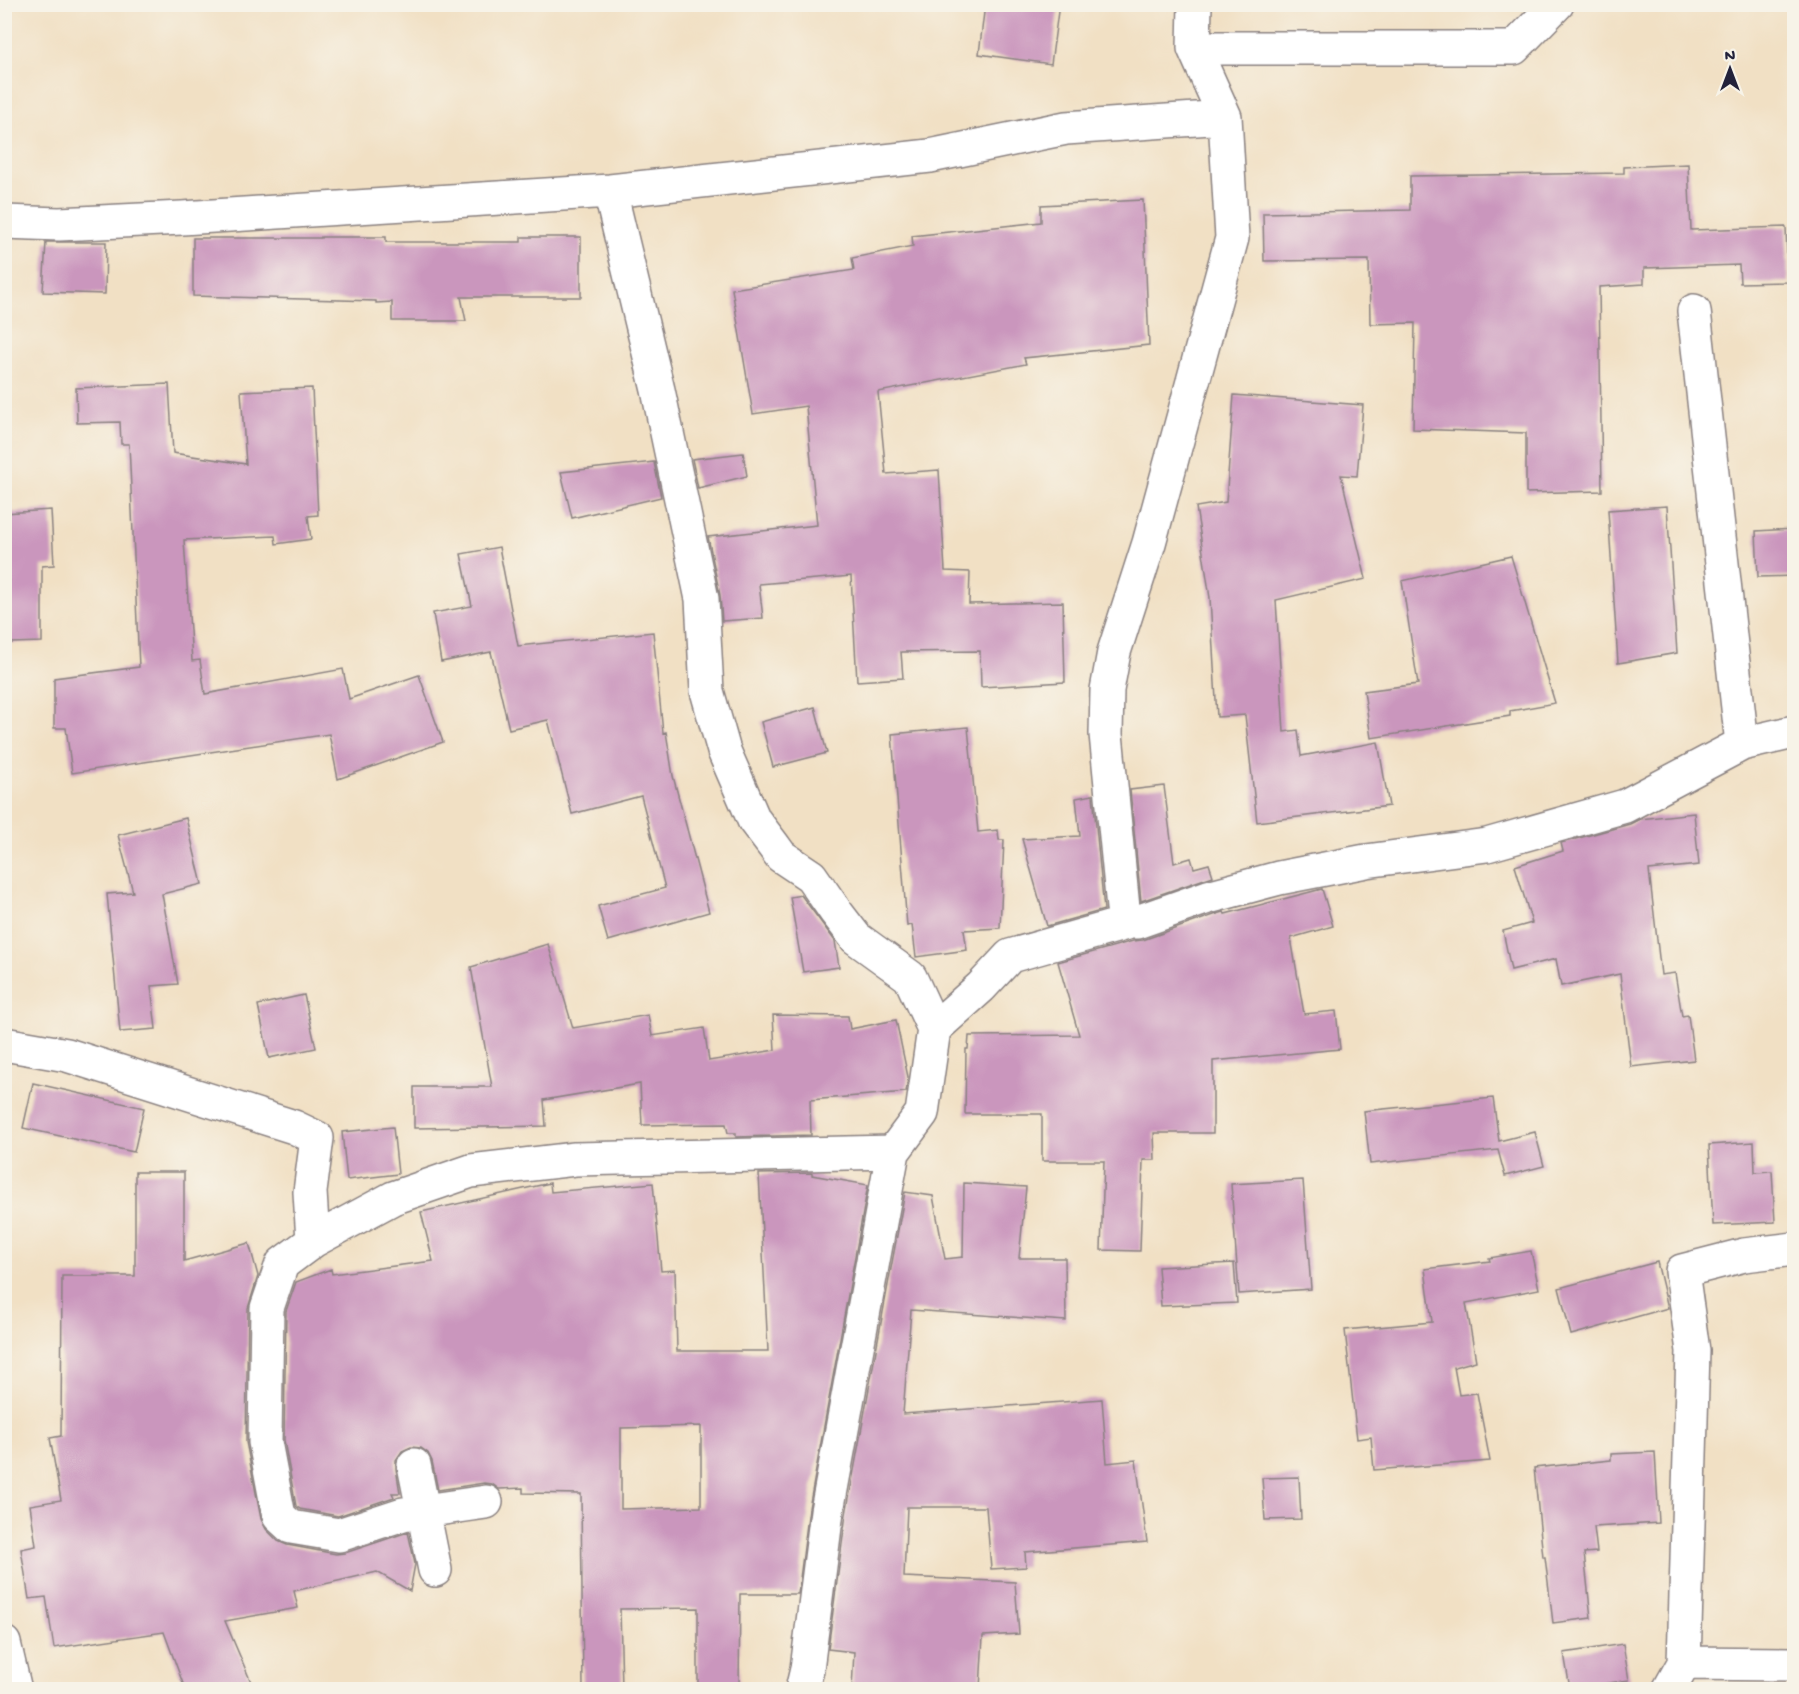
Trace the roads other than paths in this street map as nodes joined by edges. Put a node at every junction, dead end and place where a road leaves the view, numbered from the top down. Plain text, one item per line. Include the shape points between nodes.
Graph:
1 (1195, 4) edge
2 (1557, 4) edge
3 (1194, 48) junction
4 (1225, 117) junction
5 (609, 191) junction
6 (4, 222) edge
7 (1694, 311) dead end
8 (1794, 732) edge
9 (1742, 744) junction
10 (1130, 922) junction
11 (934, 1029) junction
12 (4, 1044) edge
13 (893, 1152) junction
14 (313, 1241) junction
15 (1794, 1249) edge
16 (414, 1465) dead end
17 (486, 1502) dead end
18 (423, 1511) junction
19 (435, 1570) dead end
20 (4, 1643) edge
21 (1794, 1664) edge
22 (1677, 1676) edge
23 (15, 1689) edge
24 (802, 1689) edge

1 - 3 street
2 - 3 street via 1514,48
3 - 4 street
4 - 5 street via 1066,128 930,156
4 - 10 street via 1232,238 1149,543 1114,652 1107,690 1106,734 1124,908
5 - 6 street via 182,218 59,224
5 - 11 street via 658,390 702,599 707,691 724,752 754,820 781,856 812,876 856,938 910,977
7 - 9 street
8 - 9 street
9 - 10 street via 1625,806 1487,845 1366,861 1279,878
10 - 11 street via 1010,956
11 - 13 street via 922,1113
12 - 14 street via 67,1055 294,1127 317,1138 310,1192
13 - 14 street via 575,1159 471,1171 393,1198
13 - 24 street via 827,1511
14 - 18 street via 282,1264 267,1308 265,1442 279,1516 291,1527 339,1535
15 - 22 street via 1744,1255 1682,1271 1693,1351
16 - 18 street
17 - 18 street
18 - 19 street
20 - 23 street
21 - 22 street

